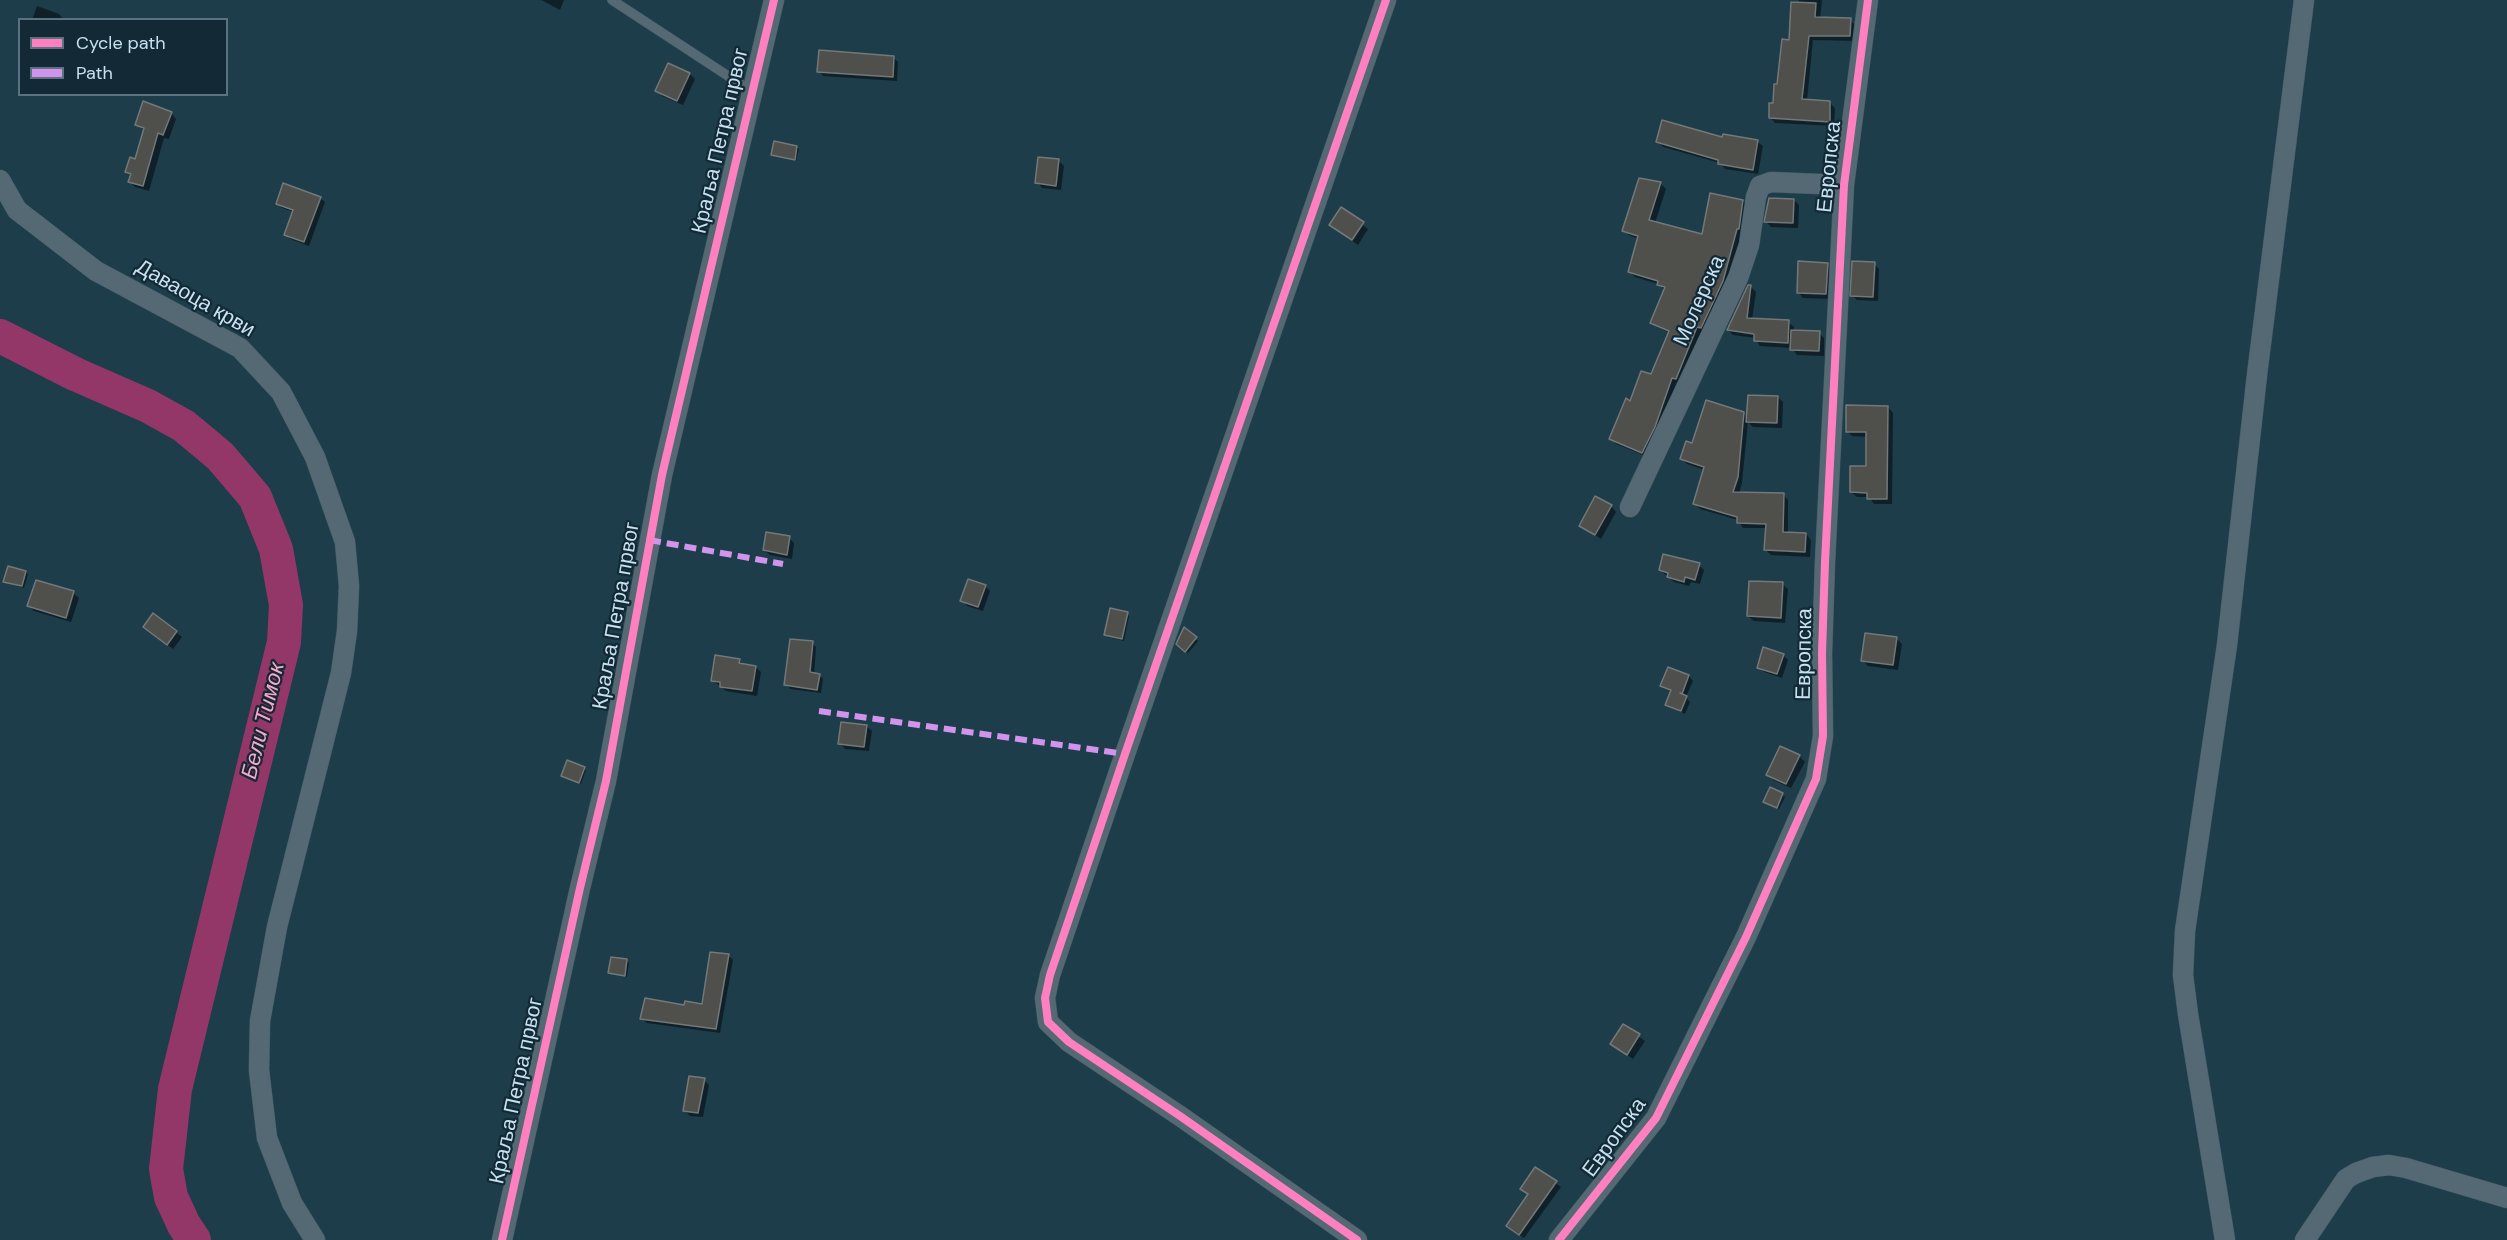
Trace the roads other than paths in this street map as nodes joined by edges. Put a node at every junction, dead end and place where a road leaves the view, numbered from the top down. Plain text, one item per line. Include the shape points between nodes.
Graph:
1 (612, 0) edge
2 (774, 0) edge
3 (1386, 0) edge
4 (1868, 0) edge
5 (2304, 0) edge
6 (752, 91) junction
7 (0, 180) edge
8 (1844, 185) junction
9 (1630, 507) dead end
10 (2507, 1198) edge
11 (315, 1240) edge
12 (502, 1240) edge
13 (1357, 1240) edge
14 (1559, 1240) edge
15 (2225, 1240) edge
16 (2305, 1240) edge

1 - 6 lane
2 - 6 street, Краља Петра првог
3 - 13 street via 1136,720 1045,998 1048,1022 1069,1042
4 - 8 street, Европска
5 - 15 street via 2227,645 2185,931 2183,975 2188,1014
6 - 12 street, Краља Петра првог via 662,475 606,781
7 - 11 street, Даваоца крви via 17,210 96,271 240,348 281,392 315,458 345,543 349,586 341,673 277,927 260,1021 259,1070 267,1138 292,1203
8 - 9 street, Молерска via 1771,182 1760,186 1738,278
8 - 14 street, Европска via 1824,574 1823,736 1816,779 1746,937 1656,1118
10 - 16 street via 2406,1168 2373,1167 2346,1179

